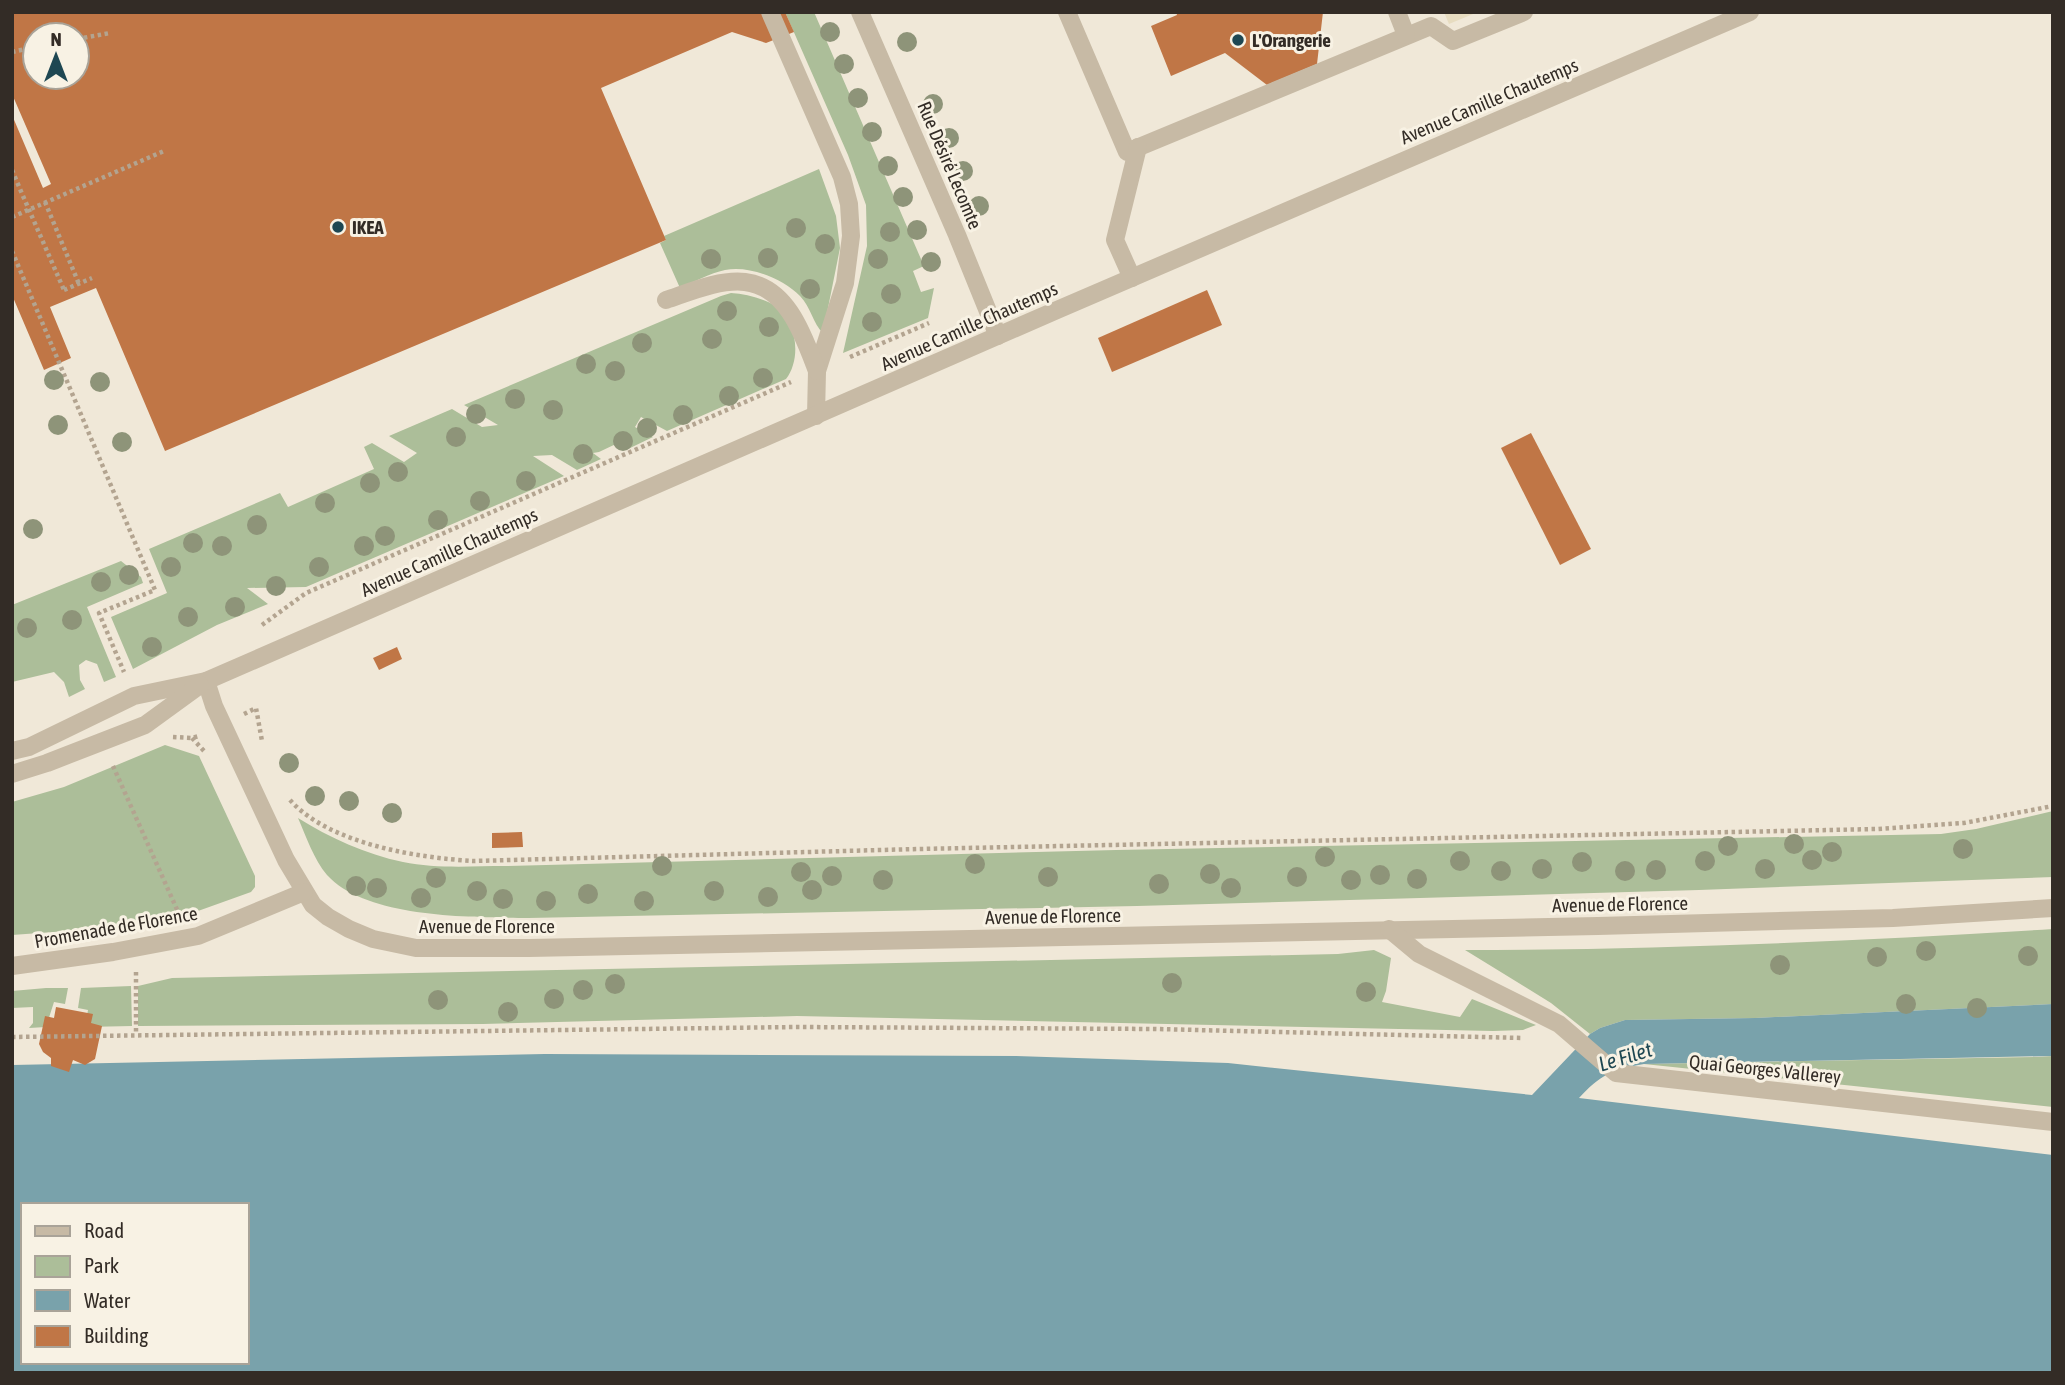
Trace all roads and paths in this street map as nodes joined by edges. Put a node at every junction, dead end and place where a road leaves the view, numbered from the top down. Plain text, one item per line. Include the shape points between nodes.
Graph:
1 (770, 12) edge
2 (860, 12) edge
3 (1068, 12) edge
4 (1397, 12) edge
5 (1524, 12) edge
6 (1750, 12) edge
7 (110, 33) dead end
8 (1406, 35) junction
9 (91, 36) edge
10 (1138, 148) junction
11 (164, 151) dead end
12 (12, 170) edge
13 (45, 202) junction
14 (12, 217) edge
15 (12, 251) edge
16 (92, 278) dead end
17 (1132, 278) junction
18 (79, 284) junction
19 (666, 300) dead end
20 (929, 323) dead end
21 (998, 336) junction
22 (817, 371) junction
23 (816, 416) junction
24 (260, 627) dead end
25 (206, 681) junction
26 (129, 684) dead end
27 (12, 751) edge
28 (110, 759) dead end
29 (12, 774) edge
30 (291, 801) dead end
31 (2053, 806) edge
32 (304, 892) junction
33 (2053, 908) edge
34 (1389, 929) junction
35 (190, 937) junction
36 (12, 966) edge
37 (136, 979) dead end
38 (1559, 1024) junction
39 (136, 1034) junction
40 (12, 1037) edge
41 (2053, 1122) edge

1 - 22 street via 842,177 849,204 851,236 845,283
2 - 21 street, Rue Désiré Lecomte
3 - 10 street via 1127,152
4 - 8 street
5 - 8 street via 1453,41 1430,26
6 - 17 street, Avenue Camille Chautemps
7 - 9 path
8 - 10 street
10 - 17 street via 1115,240
11 - 13 path
12 - 18 path, bridge via 64,290
13 - 14 path
13 - 18 path
15 - 26 path via 155,590 99,613
16 - 18 path
17 - 21 street, Avenue Camille Chautemps
19 - 22 street via 731,282 765,289 785,304
20 - 22 path, Avenue Camille Chautemps
21 - 23 street, Avenue Camille Chautemps
22 - 23 street
22 - 24 path, Avenue Camille Chautemps via 306,593
23 - 25 street, Avenue Camille Chautemps
25 - 27 street, Avenue Camille Chautemps via 134,696
25 - 29 street, Avenue Camille Chautemps via 145,725
25 - 32 street, Avenue de Florence
28 - 35 path
30 - 31 path via 306,815 365,842 405,854 474,861 1864,830 1964,823
32 - 34 street, Avenue de Florence via 313,905 349,929 416,948
32 - 35 street, Promenade de Florence
33 - 34 street, Avenue de Florence via 1893,918
34 - 38 street, Quai Georges Vallerey via 1419,954
35 - 36 street, Promenade de Florence
37 - 39 path
38 - 39 path via 1530,1038 1156,1028 838,1027
38 - 41 street, Quai Georges Vallerey via 1616,1073
39 - 40 path

